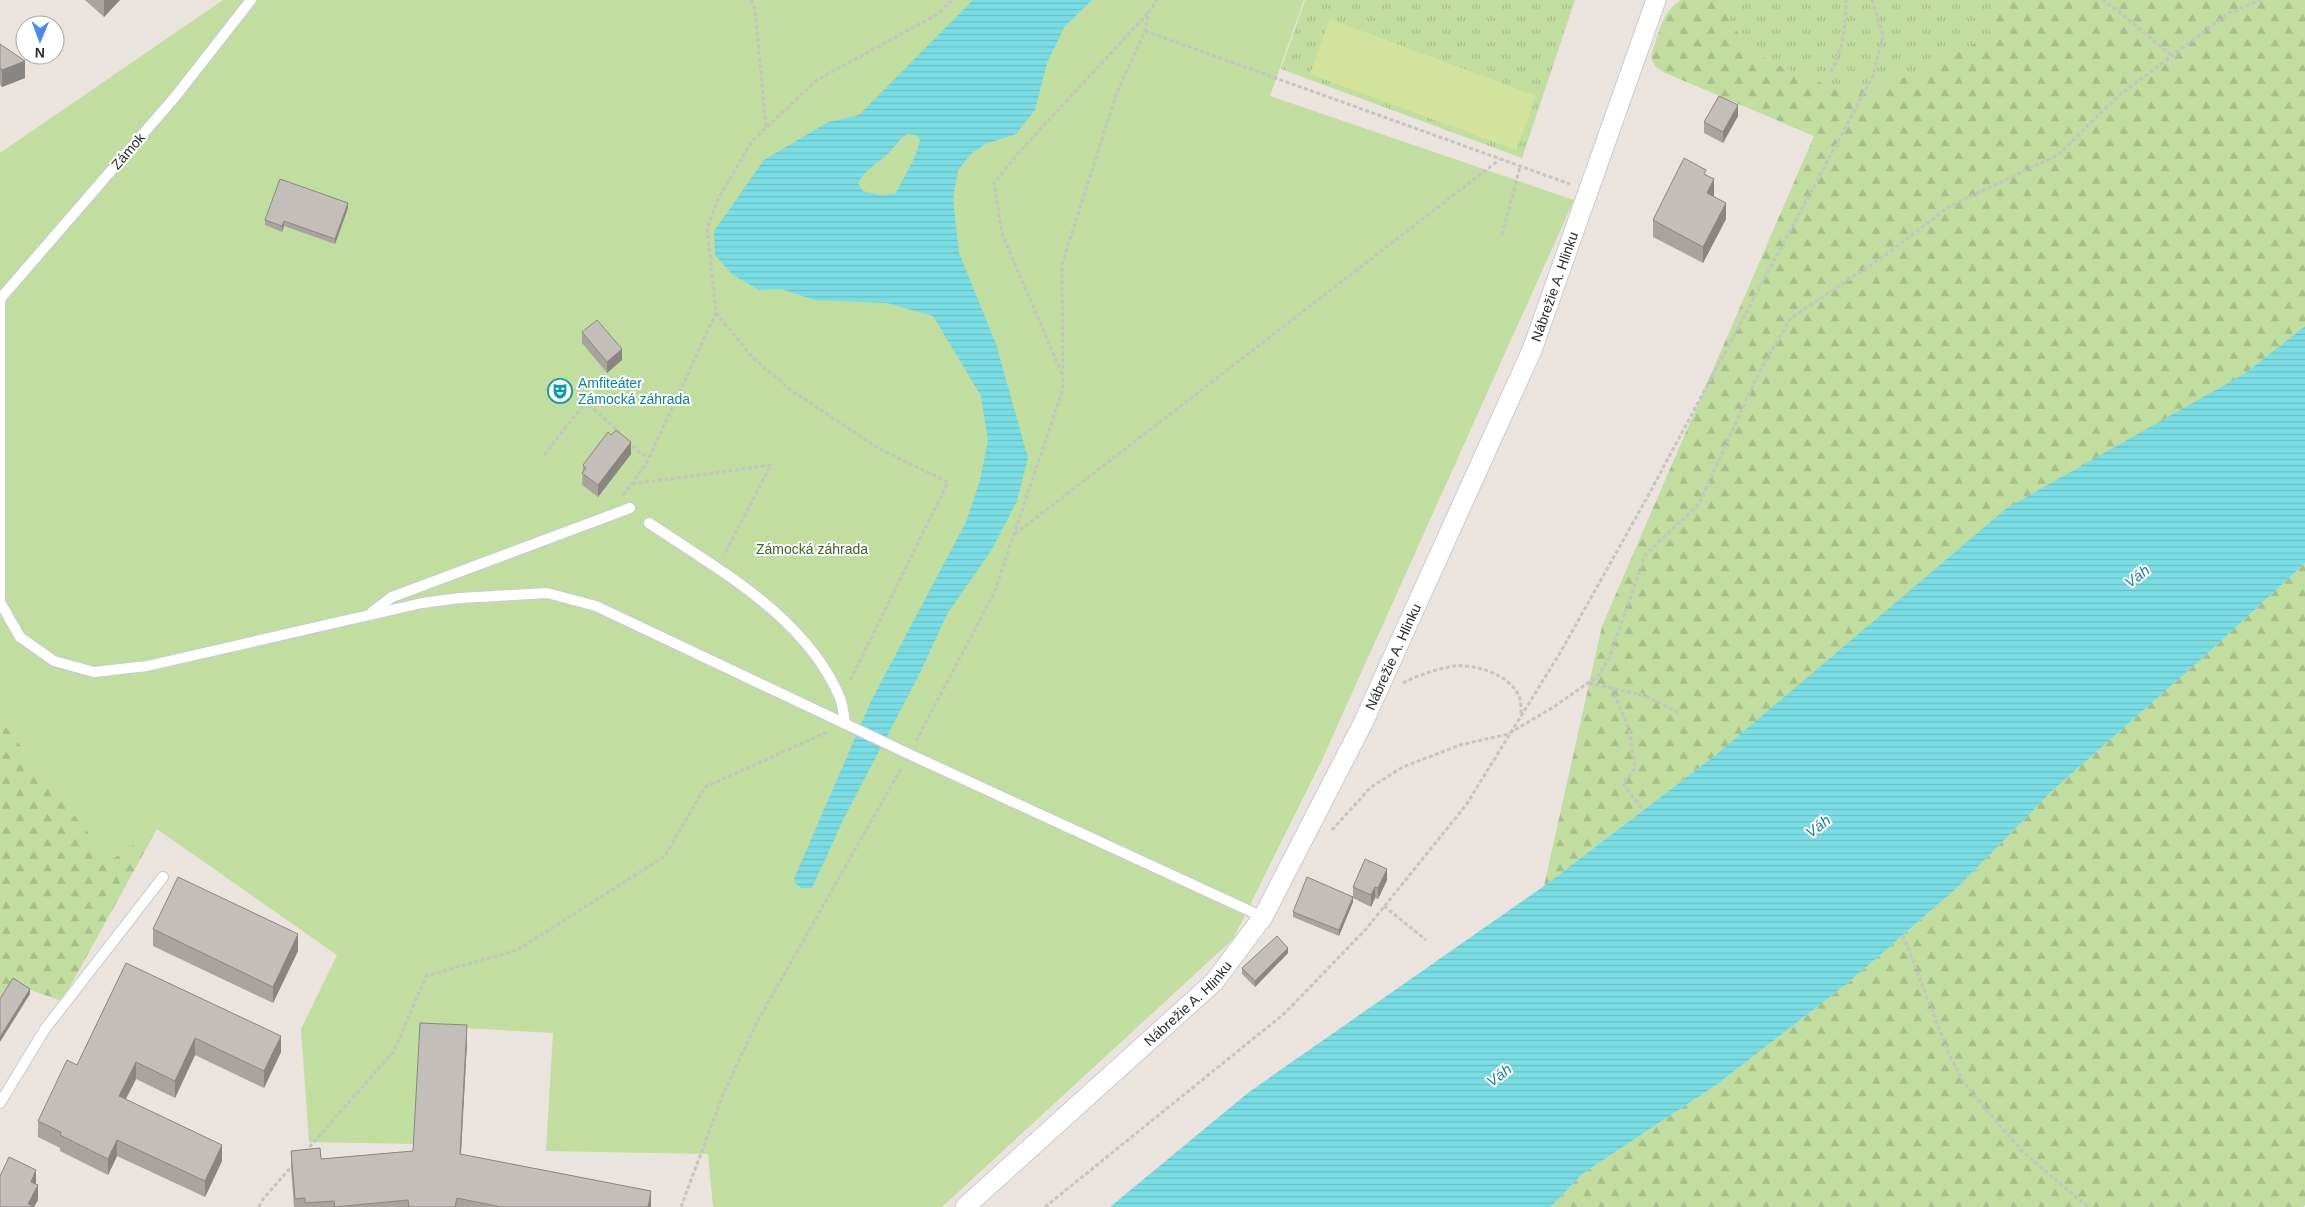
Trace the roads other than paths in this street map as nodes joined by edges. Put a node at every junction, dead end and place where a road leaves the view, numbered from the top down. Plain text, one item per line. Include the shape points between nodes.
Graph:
1 (251, 0) edge
2 (1656, 0) edge
3 (0, 299) edge
4 (630, 508) dead end
5 (649, 523) dead end
6 (0, 598) edge
7 (0, 602) edge
8 (367, 616) junction
9 (849, 726) junction
10 (163, 877) dead end
11 (1263, 917) junction
12 (0, 1103) edge
13 (965, 1207) edge

1 - 3 lane, Zámok via 175,97
2 - 11 street, Nábrežie A. Hlinku via 1532,350 1375,696
3 - 6 lane
4 - 8 lane via 392,597
5 - 9 lane via 776,613 817,657 841,699
7 - 8 lane via 20,637 54,661 94,672 147,666
8 - 9 lane via 460,598 548,593 596,606
9 - 11 lane
10 - 12 lane via 45,1029
11 - 13 street, Nábrežie A. Hlinku via 1214,982

